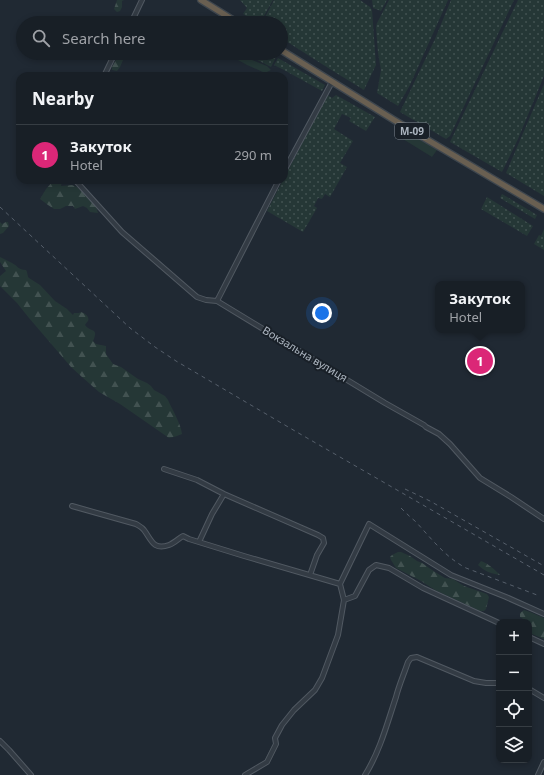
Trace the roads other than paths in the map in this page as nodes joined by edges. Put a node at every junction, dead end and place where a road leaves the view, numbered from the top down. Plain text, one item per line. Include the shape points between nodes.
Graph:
1 (142, 0) edge
2 (201, 0) edge
3 (134, 16) edge
4 (227, 16) edge
5 (288, 54) edge
6 (112, 60) edge
7 (106, 72) edge
8 (332, 82) junction
9 (288, 164) edge
10 (79, 184) edge
11 (277, 184) edge
12 (544, 209) edge
13 (217, 301) junction
14 (164, 469) dead end
15 (224, 494) junction
16 (72, 506) dead end
17 (544, 519) edge
18 (199, 542) junction
19 (310, 575) junction
20 (340, 584) junction
21 (344, 600) junction
22 (544, 614) edge
23 (496, 622) edge
24 (532, 638) edge
25 (544, 644) edge
26 (496, 683) edge
27 (532, 691) edge
28 (544, 698) edge
29 (0, 741) edge
30 (544, 762) edge
31 (31, 775) edge
32 (245, 775) edge
33 (365, 775) edge
34 (538, 775) edge

1 - 3 street
2 - 4 highway
5 - 8 highway, М-09
6 - 7 street
8 - 9 street
8 - 12 highway, М-09
10 - 13 street, Вокзальна вулиця via 122,232 197,297
11 - 13 street
13 - 17 street, Вокзальна вулиця via 439,434 480,478
14 - 15 street via 197,480
15 - 18 street
15 - 19 street via 323,538 324,542
16 - 18 street via 136,524 143,528 157,546 171,544 183,536
18 - 19 street
19 - 20 street
20 - 21 street
20 - 22 street via 369,524 450,575
21 - 23 street via 355,596 369,570 376,565 389,568 424,588
21 - 32 street via 338,635 322,678 315,690 282,725 267,762
24 - 25 street
26 - 33 street via 474,681 418,657 411,658 381,743
27 - 28 street
29 - 31 street
30 - 34 street

